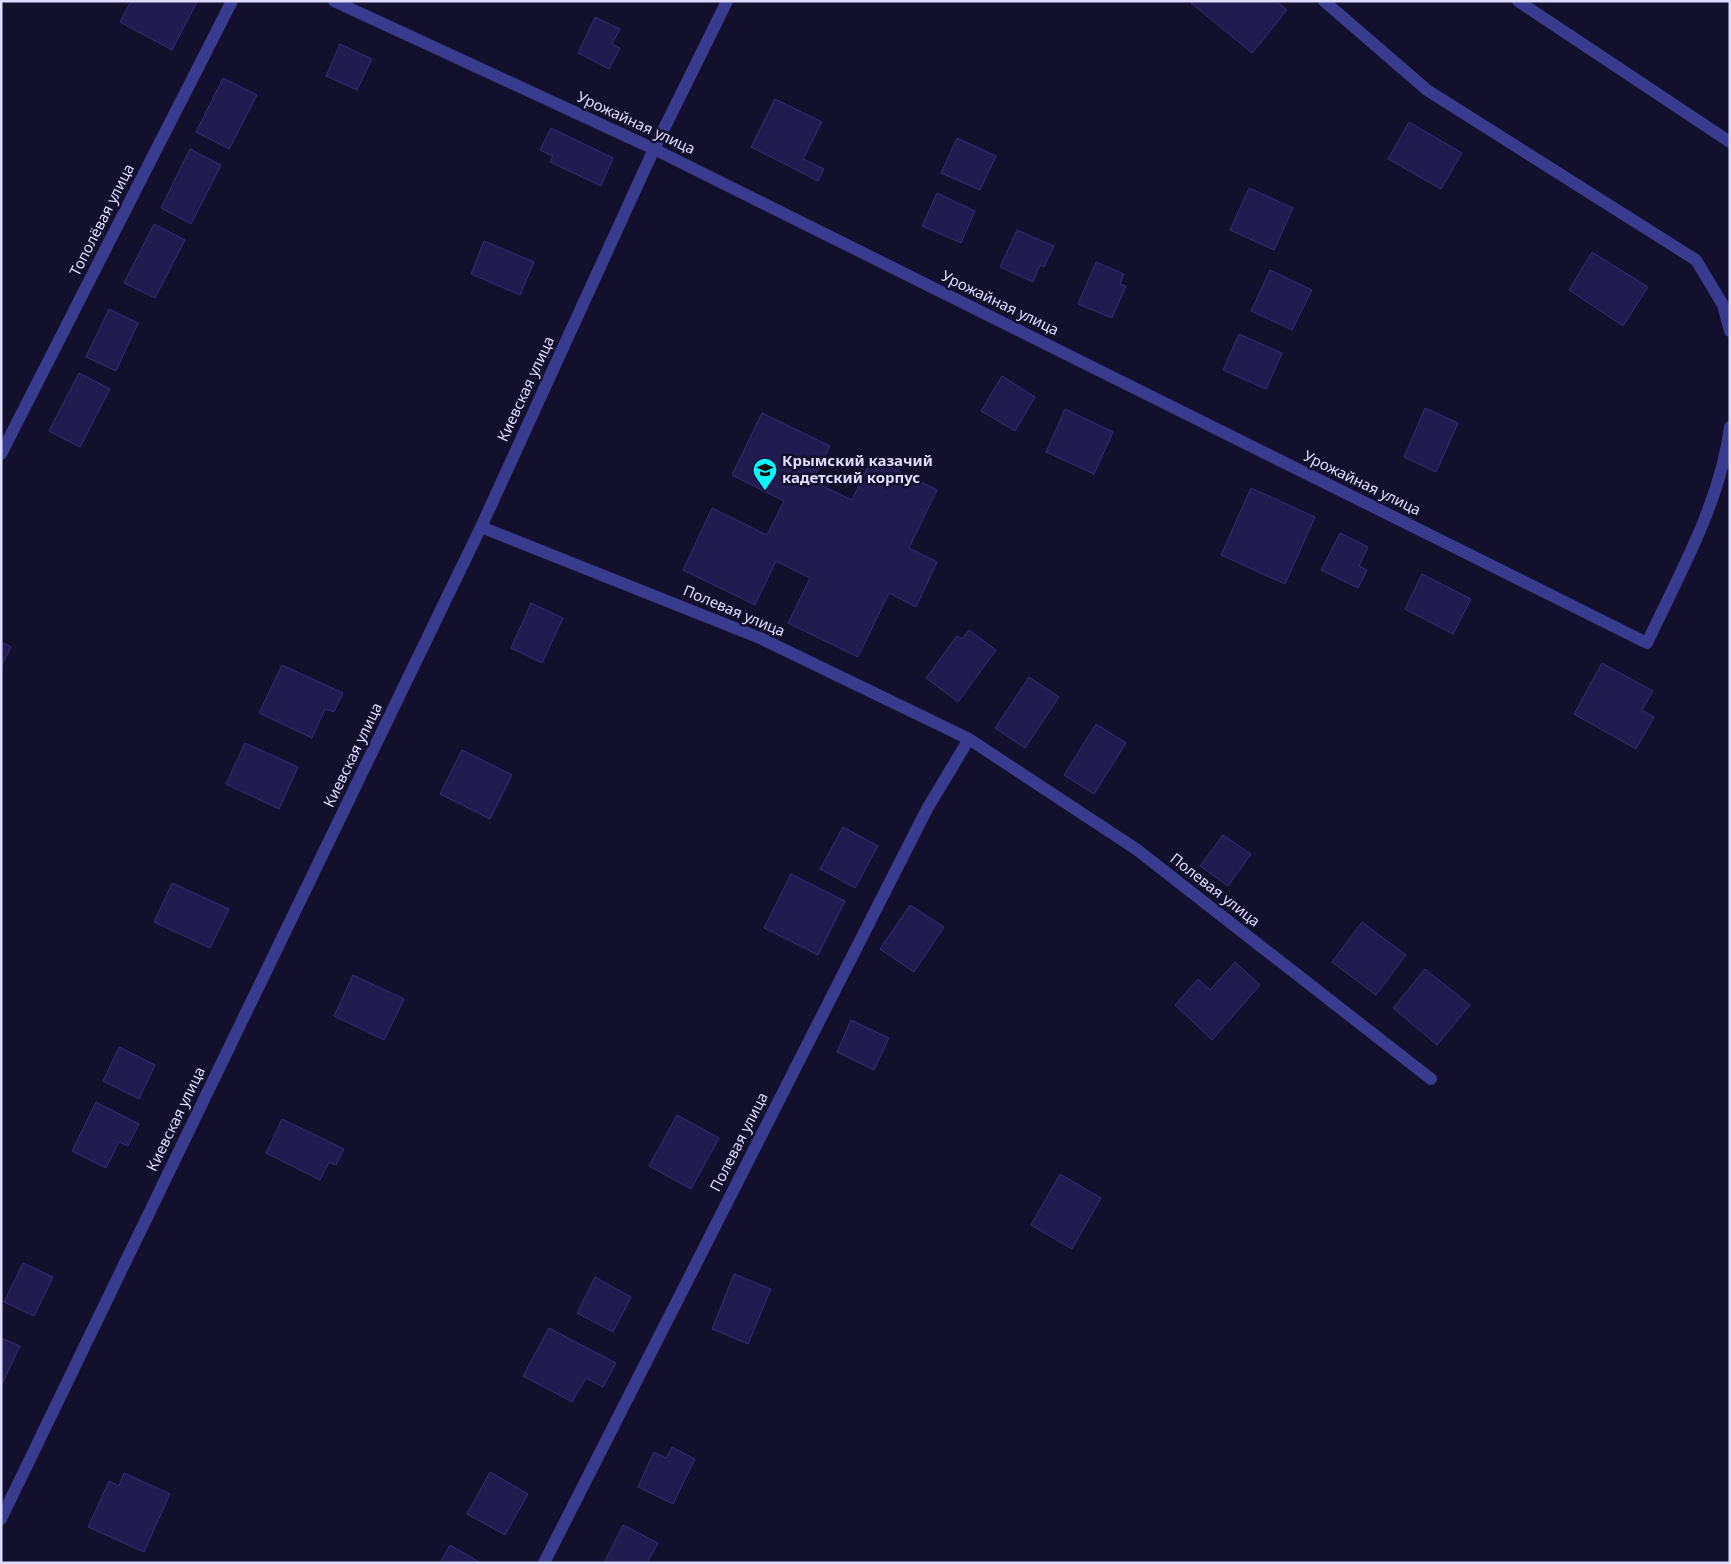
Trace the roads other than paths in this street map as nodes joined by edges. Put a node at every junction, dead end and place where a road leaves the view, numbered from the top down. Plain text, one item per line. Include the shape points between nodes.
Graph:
1 (232, 1) edge
2 (334, 1) edge
3 (727, 1) edge
4 (1324, 1) edge
5 (1518, 1) edge
6 (1730, 142) edge
7 (654, 148) junction
8 (1730, 330) edge
9 (1730, 427) edge
10 (1, 454) edge
11 (481, 527) junction
12 (969, 739) junction
13 (1431, 1079) dead end
14 (1, 1519) edge
15 (544, 1563) edge

1 - 10 street, Тополёвая улица
2 - 7 street, Урожайная улица
3 - 7 street, Киевская улица
4 - 8 street via 1427,90 1696,260 1723,306
5 - 6 street
7 - 9 street, Урожайная улица via 1646,643 1704,521
7 - 11 street, Киевская улица
11 - 12 street, Полевая улица via 760,638
11 - 14 street, Киевская улица
12 - 13 street, Полевая улица via 1136,849
12 - 15 street, Полевая улица via 927,809

